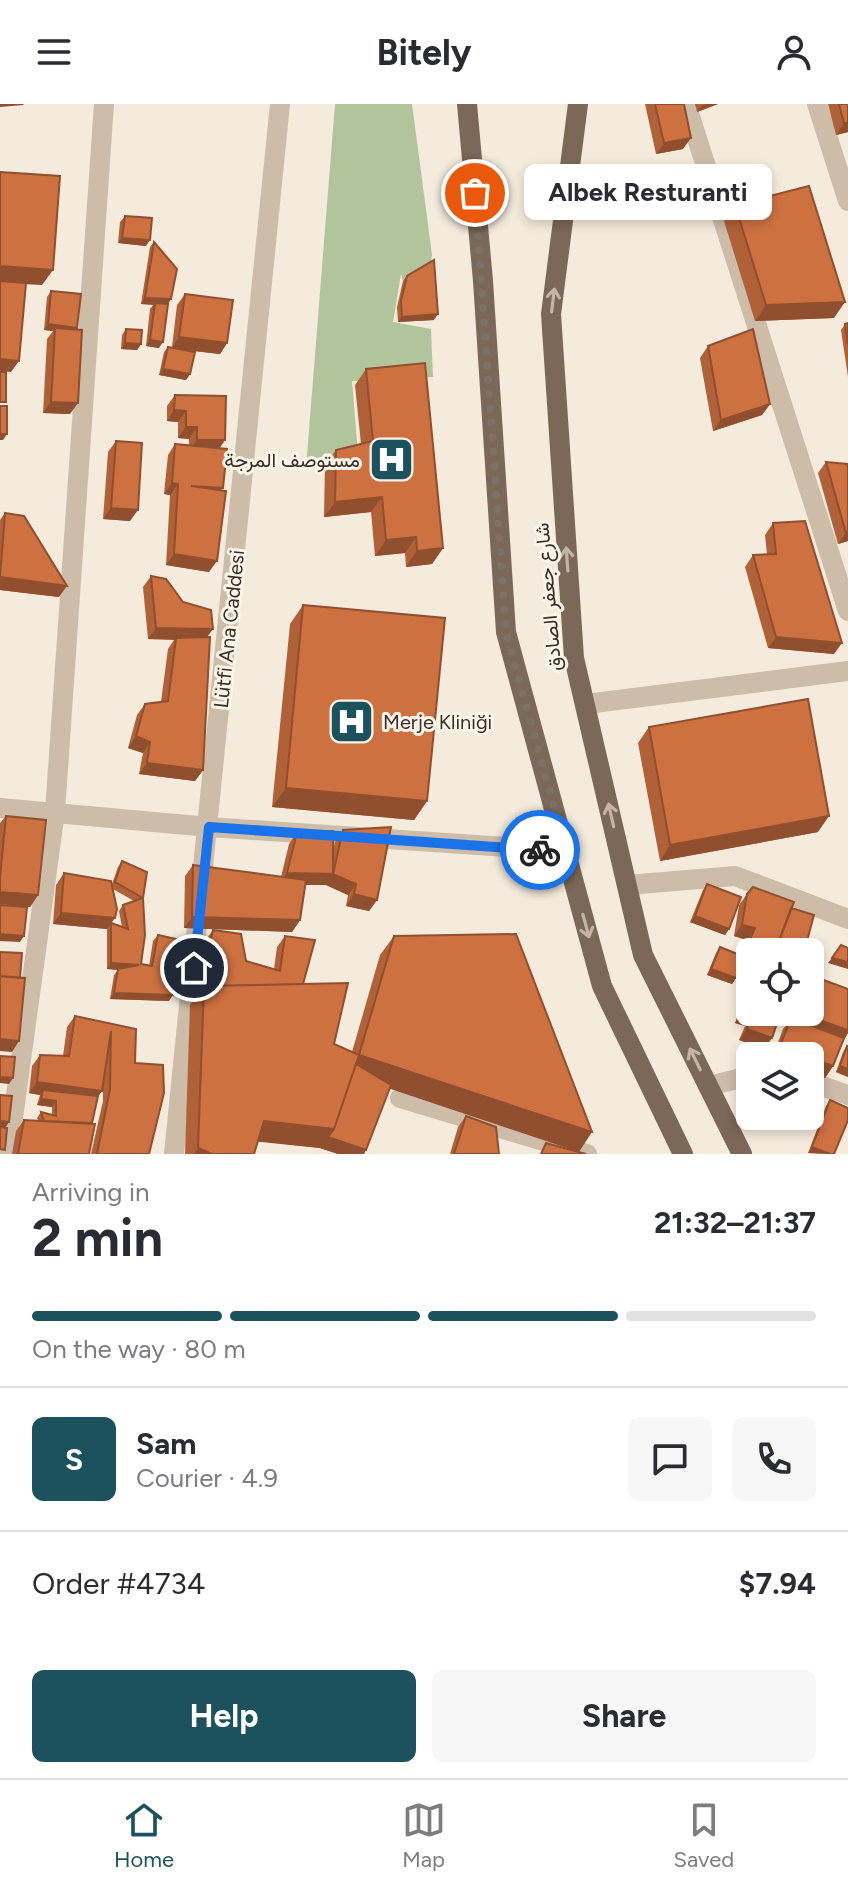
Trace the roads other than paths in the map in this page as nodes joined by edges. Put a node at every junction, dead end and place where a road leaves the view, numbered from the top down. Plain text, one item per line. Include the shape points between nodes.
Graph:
1 (104, 104) edge
2 (280, 104) edge
3 (467, 104) edge
4 (578, 104) edge
5 (686, 104) edge
6 (817, 104) edge
7 (848, 201) edge
8 (848, 611) edge
9 (848, 671) edge
10 (586, 704) junction
11 (0, 808) edge
12 (55, 812) junction
13 (209, 827) junction
14 (566, 851) junction
15 (627, 885) junction
16 (848, 919) edge
17 (736, 1079) edge
18 (708, 1086) junction
19 (824, 1087) edge
20 (848, 1095) edge
21 (400, 1098) edge
22 (8, 1154) edge
23 (174, 1154) edge
24 (587, 1154) edge
25 (683, 1154) edge
26 (742, 1154) edge

1 - 12 street
2 - 13 street, Lütfi Ana Caddesi
3 - 14 main road, شارع جعفر الصادق via 506,632
10 -> 4 main road, شارع جعفر الصادق via 574,658 551,314
5 - 8 street
6 - 7 street
9 - 10 street
15 -> 10 main road, شارع جعفر الصادق
11 - 12 street
12 - 13 street
12 - 22 street
13 - 14 street
13 - 23 street, Lütfi Ana Caddesi
14 -> 25 main road, شارع جعفر الصادق via 602,986
15 - 16 street via 735,876
18 -> 15 main road, شارع جعفر الصادق via 643,955
17 - 18 street
18 - 26 main road, شارع جعفر الصادق
19 - 20 street
21 - 24 street

